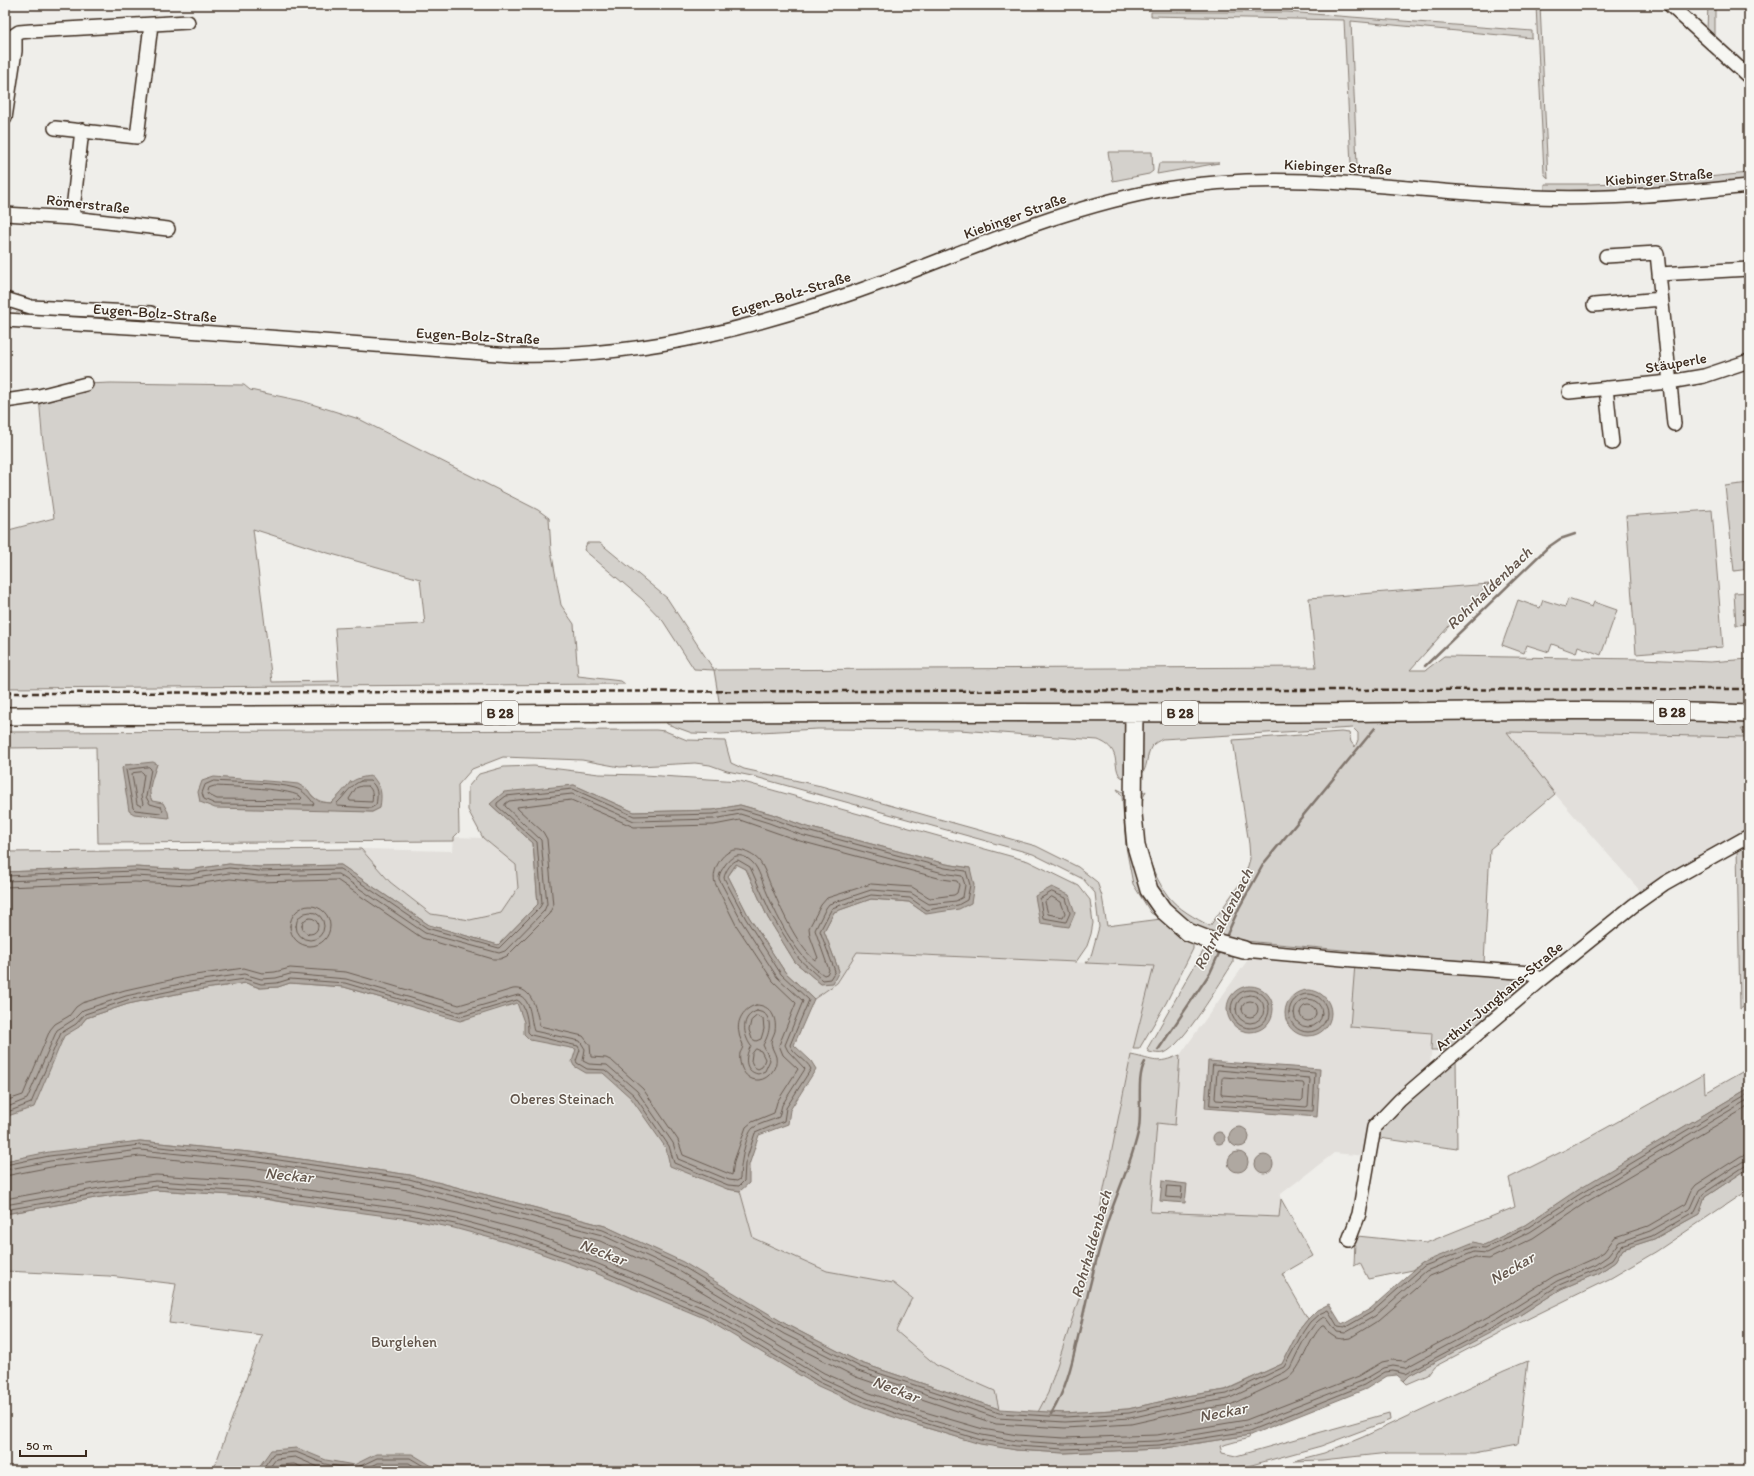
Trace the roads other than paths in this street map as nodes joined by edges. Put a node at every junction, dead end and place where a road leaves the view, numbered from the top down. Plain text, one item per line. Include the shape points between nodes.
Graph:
1 (1670, 5) edge
2 (188, 22) dead end
3 (151, 25) junction
4 (9, 34) edge
5 (1749, 78) edge
6 (5, 118) edge
7 (55, 128) dead end
8 (82, 130) junction
9 (1749, 186) edge
10 (5, 214) edge
11 (72, 218) junction
12 (168, 229) dead end
13 (1606, 256) dead end
14 (937, 261) joint
15 (1749, 269) edge
16 (1659, 274) junction
17 (5, 299) edge
18 (1661, 299) junction
19 (1594, 305) dead end
20 (151, 313) dead end
21 (9, 319) edge
22 (1749, 361) edge
23 (1669, 382) junction
24 (86, 384) dead end
25 (1606, 388) junction
26 (1569, 392) dead end
27 (5, 401) edge
28 (1674, 424) dead end
29 (1612, 443) dead end
30 (1134, 713) junction
31 (1749, 714) edge
32 (5, 716) edge
33 (1749, 836) edge
34 (1239, 949) joint
35 (1541, 980) junction
36 (1349, 1240) dead end

1 - 5 street
2 - 3 street
3 - 4 street
3 - 8 street via 138,137
4 - 6 street via 15,40 15,51
7 - 8 street
8 - 11 street
9 - 14 street, Kiebinger Straße via 1648,195 1569,198 1323,181 1212,182 1104,203
10 - 11 street, Römerstraße
11 - 12 street, Römerstraße
13 - 16 street via 1657,253
14 - 21 street, Eugen-Bolz-Straße via 817,305 734,329 660,345 579,355 492,354
15 - 16 street
16 - 18 street
17 - 20 street, Eugen-Bolz-Straße via 31,308
18 - 19 street
18 - 23 street
22 - 23 street, Stäuperle via 1704,376
23 - 25 street, Stäuperle
23 - 28 street
24 - 27 street
25 - 26 street, Stäuperle
25 - 29 street
30 - 31 main road, B 28 via 1594,711
30 - 32 main road, B 28 via 798,711
30 - 34 main road via 1133,814 1136,846 1149,890 1163,910 1188,932
33 - 35 street, Arthur-Junghans-Straße via 1669,880 1640,900
34 - 35 street via 1531,973
35 - 36 street, Arthur-Junghans-Straße via 1400,1100 1374,1126 1359,1214

